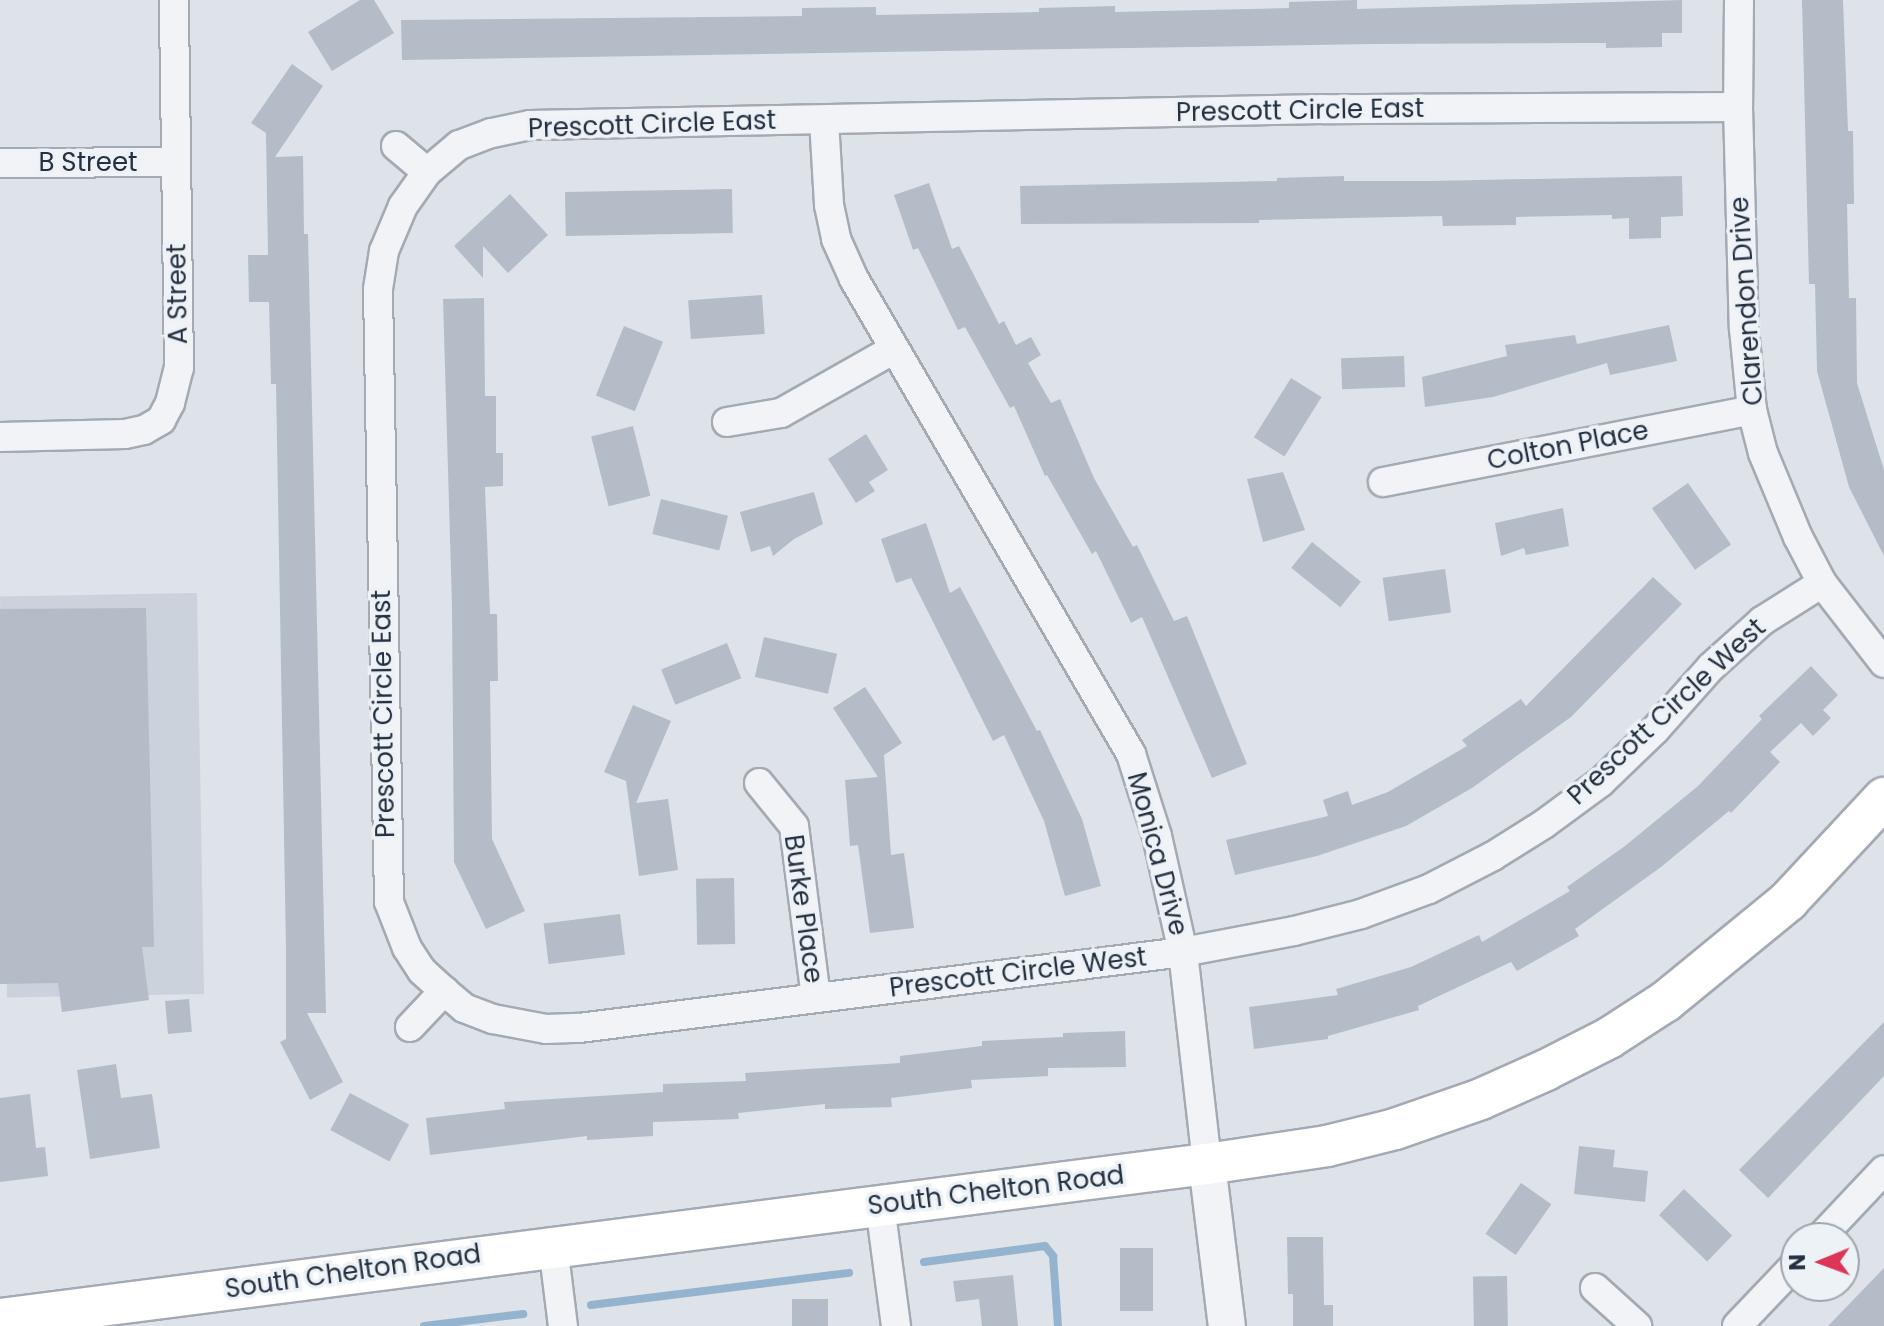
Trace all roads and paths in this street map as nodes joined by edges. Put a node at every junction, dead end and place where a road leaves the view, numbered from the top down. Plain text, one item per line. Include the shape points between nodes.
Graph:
1 (174, 0) edge
2 (1739, 0) edge
3 (1738, 107) junction
4 (824, 120) junction
5 (396, 146) dead end
6 (176, 162) junction
7 (0, 163) edge
8 (427, 172) junction
9 (894, 349) junction
10 (1752, 410) junction
11 (727, 422) dead end
12 (0, 437) edge
13 (1383, 482) dead end
14 (1822, 583) junction
15 (1884, 663) edge
16 (759, 783) dead end
17 (1884, 798) edge
18 (1183, 952) junction
19 (444, 991) junction
20 (816, 998) junction
21 (410, 1027) dead end
22 (1207, 1164) junction
23 (1884, 1170) edge
24 (880, 1206) junction
25 (1835, 1222) edge
26 (553, 1246) junction
27 (1780, 1281) edge
28 (1595, 1288) dead end
29 (0, 1319) edge
30 (563, 1326) edge
31 (896, 1326) edge
32 (1227, 1326) edge
33 (1637, 1326) edge
34 (1737, 1326) edge

1 - 6 street, A Street
2 - 3 street, Clarendon Drive
3 - 4 street, Prescott Circle East via 1307,109
3 - 10 street, Clarendon Drive via 1744,329
4 - 8 street, Prescott Circle East via 530,125 459,145
4 - 9 street, Monica Drive via 824,172 836,239
5 - 8 street
6 - 7 street, B Street
6 - 12 street, A Street via 179,368 161,420 125,434
8 - 19 street, Prescott Circle East via 403,206 384,251 378,290 387,878 389,902 407,948
9 - 11 street via 781,413
9 - 18 street, Monica Drive via 1131,754 1157,836
10 - 13 street, Colton Place
10 - 14 street, Clarendon Drive via 1777,491
14 - 15 street, Clarendon Drive
14 - 18 street, Prescott Circle West via 1735,644 1601,782 1493,856 1429,889 1361,914
16 - 20 street, Burke Place via 794,826
17 - 22 main road, South Chelton Road via 1788,901 1716,964 1609,1038 1481,1099 1395,1129 1327,1146
18 - 20 street, Prescott Circle West
18 - 22 street, Monica Drive
19 - 20 street, Prescott Circle West via 464,1008 493,1019 546,1029
19 - 21 street
22 - 24 main road, South Chelton Road
22 - 32 street, Monica Drive
23 - 25 street
24 - 26 main road, South Chelton Road
24 - 31 street
26 - 29 main road, South Chelton Road
26 - 30 street
27 - 34 street
28 - 33 street

